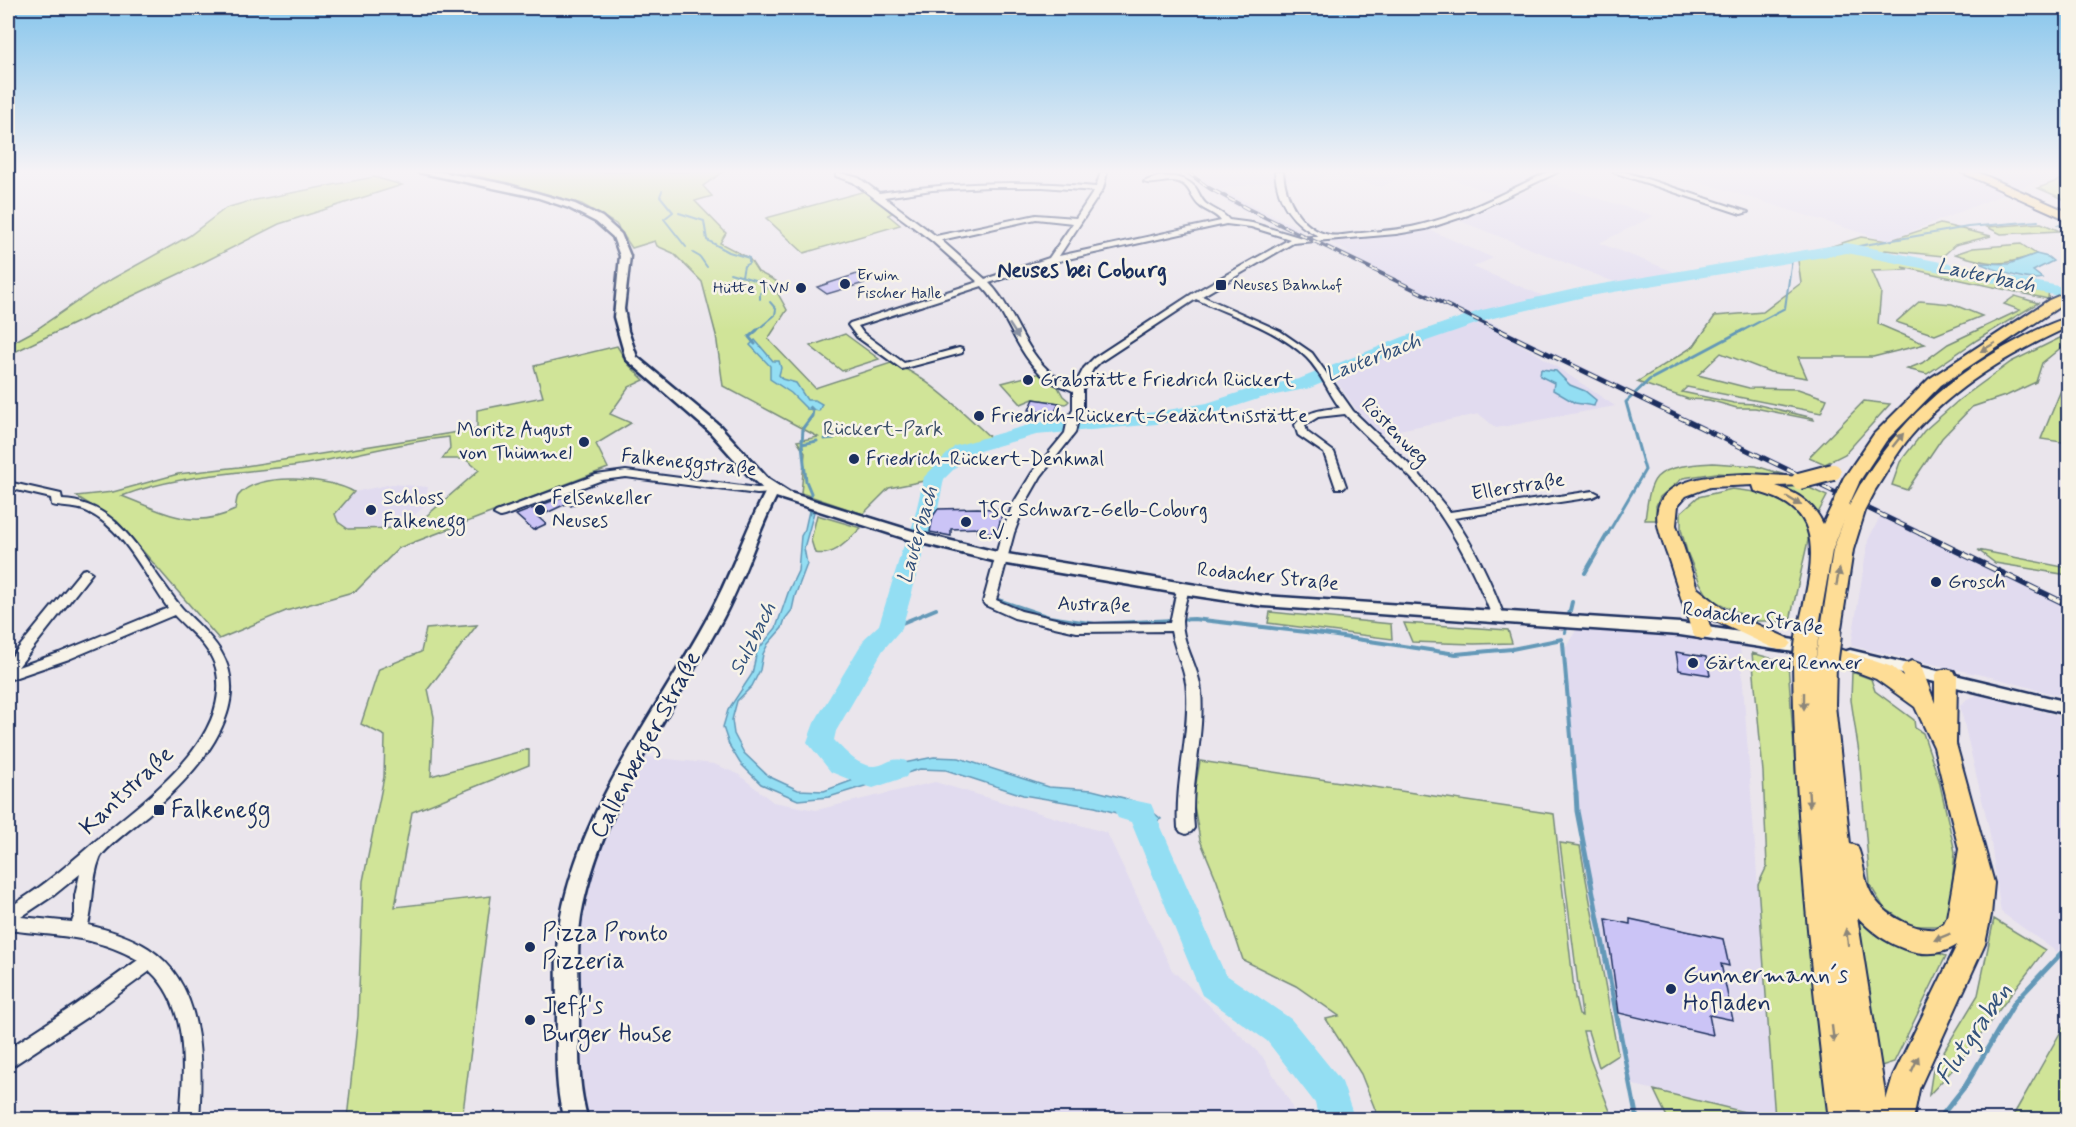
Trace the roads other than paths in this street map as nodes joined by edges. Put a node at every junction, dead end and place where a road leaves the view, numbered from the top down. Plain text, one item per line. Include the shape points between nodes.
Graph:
1 (608, 225) edge
2 (915, 225) edge
3 (1001, 225) edge
4 (1076, 225) edge
5 (1214, 225) edge
6 (1248, 225) edge
7 (1305, 225) edge
8 (1428, 225) edge
9 (1326, 237) junction
10 (934, 239) junction
11 (1299, 239) junction
12 (1052, 260) junction
13 (983, 282) junction
14 (1195, 296) junction
15 (2068, 296) edge
16 (2068, 309) edge
17 (2068, 322) edge
18 (2008, 335) junction
19 (959, 351) dead end
20 (1078, 389) junction
21 (1347, 411) junction
22 (1880, 438) junction
23 (1740, 481) junction
24 (8, 485) edge
25 (1859, 485) junction
26 (1341, 486) dead end
27 (773, 490) junction
28 (1593, 494) dead end
29 (1849, 505) junction
30 (500, 514) dead end
31 (1448, 516) junction
32 (1822, 551) junction
33 (1001, 558) junction
34 (86, 573) dead end
35 (1183, 589) junction
36 (1690, 592) junction
37 (176, 609) junction
38 (1498, 616) junction
39 (1176, 622) junction
40 (1702, 632) junction
41 (1780, 643) junction
42 (1820, 653) junction
43 (1912, 669) junction
44 (8, 670) edge
45 (8, 675) edge
46 (1946, 677) junction
47 (1923, 702) junction
48 (2068, 708) edge
49 (1946, 747) junction
50 (1832, 788) junction
51 (1186, 828) dead end
52 (1971, 847) junction
53 (93, 854) junction
54 (8, 916) edge
55 (8, 923) edge
56 (78, 930) junction
57 (151, 960) junction
58 (8, 1059) edge
59 (189, 1119) edge
60 (576, 1119) edge
61 (1844, 1119) edge
62 (1874, 1119) edge
63 (1898, 1119) edge

1 - 27 street, Rodacher Straße via 624,249 620,316 632,359 718,432 756,478
2 - 10 street
3 - 10 street
4 - 12 street
5 - 12 street
6 - 11 street
7 - 9 street
8 - 9 street via 1396,232
9 - 11 street
10 - 13 street
11 - 14 street
12 - 13 street
13 - 19 street via 852,325 902,366
13 -> 20 street via 994,293 1039,367 1052,379
14 - 20 street via 1097,360
14 - 21 street, Röstenweg via 1302,349 1325,374
15 - 18 highway
16 - 18 highway
25 -> 17 highway via 1937,398 2007,351
18 -> 22 highway via 1935,382
20 - 33 street, Austraße via 1078,410 1072,424 1019,504
21 - 26 street via 1313,415 1300,425 1302,432 1329,452
21 - 31 street, Röstenweg via 1415,477
22 - 23 highway, bridge via 1821,477
22 - 25 highway
23 -> 32 highway via 1782,494 1804,507 1816,526
23 - 36 highway via 1690,486 1670,501 1667,525
24 - 37 street, Kantstraße via 57,496 56,503 80,505 117,527
25 - 29 highway, bridge
27 - 30 street, Falkeneggstraße via 606,475
27 - 33 street, Rodacher Straße via 920,538
27 - 60 street, Callenberger Straße via 718,614 631,763 584,869 567,954 568,1071
28 - 31 street, Ellerstraße
29 - 32 highway
42 -> 29 highway
31 - 38 street, Röstenweg via 1484,576
32 - 42 highway, bridge via 1808,631
33 - 35 street, Rodacher Straße
33 - 39 street, Austraße via 991,596 1018,615 1077,628
34 - 44 street
35 - 38 street, Rodacher Straße via 1263,601
35 - 39 street
36 - 40 highway
36 - 41 highway via 1718,615
37 - 45 street
37 - 53 street, Kantstraße via 222,666 225,687 221,710 210,734 181,775
38 - 40 street, Rodacher Straße
39 - 51 street via 1194,690 1184,801
40 - 41 street, Rodacher Straße
41 - 42 street, Rodacher Straße
42 - 43 street, Rodacher Straße
42 - 47 highway via 1884,673
42 - 50 highway
42 -> 61 highway via 1804,722 1819,921
43 - 46 street, Rodacher Straße
43 - 47 highway
46 - 48 street, Rodacher Straße
46 - 49 highway
47 - 49 highway
49 - 52 highway
52 -> 50 highway via 1955,931 1939,941 1909,937 1879,921 1858,895
62 -> 50 highway via 1845,928
63 -> 52 highway via 1905,1087 1971,944 1981,883
53 - 54 street, Kantstraße
53 - 56 street
55 - 56 street
56 - 57 street via 119,940
57 - 58 street
57 - 59 street via 181,999 192,1034

